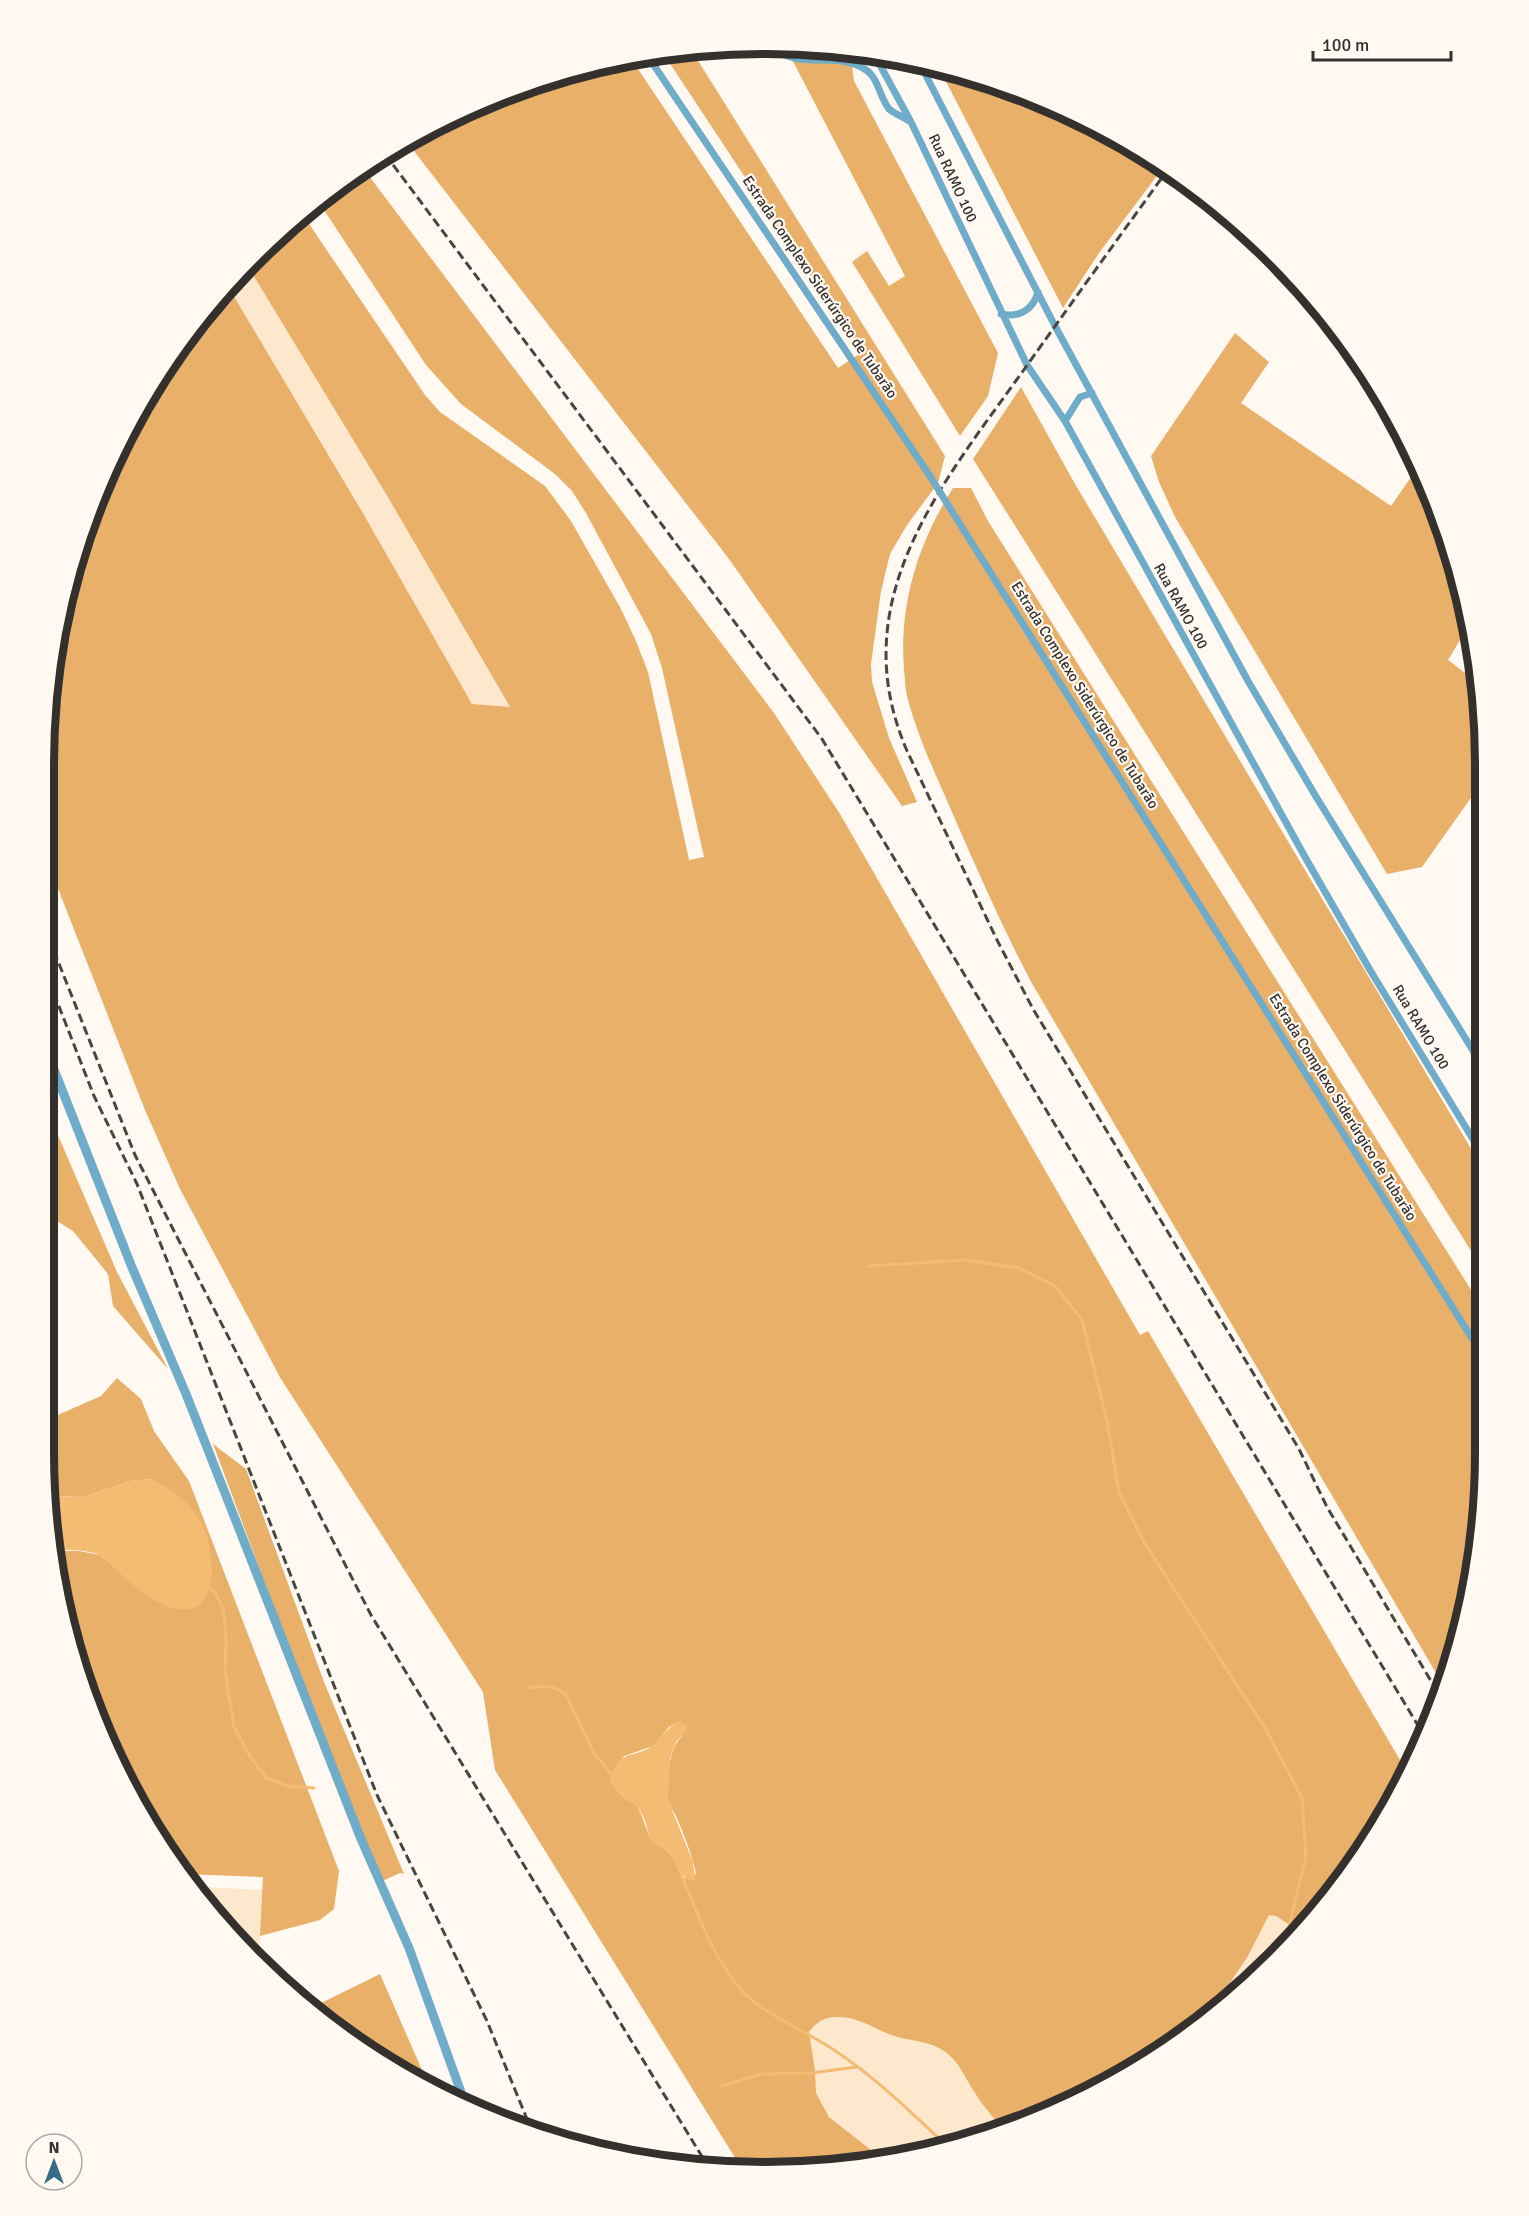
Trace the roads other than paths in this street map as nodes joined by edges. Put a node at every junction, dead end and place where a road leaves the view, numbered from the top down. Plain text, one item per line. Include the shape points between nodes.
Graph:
1 (781, 55) edge
2 (653, 63) edge
3 (879, 64) edge
4 (925, 73) edge
5 (911, 122) junction
6 (1038, 292) junction
7 (1001, 314) junction
8 (1092, 393) junction
9 (1065, 422) junction
10 (1475, 1054) edge
11 (54, 1069) edge
12 (1475, 1143) edge
13 (1475, 1343) edge
14 (462, 2094) edge

1 - 5 street via 790,59 860,66 875,80 891,110
2 - 13 street, Estrada Complexo Siderúrgico de Tubarão, bridge via 930,476
3 - 5 street, Rua RAMO 100
4 - 6 street, Rua RAMO 100
5 - 7 street, Rua RAMO 100
6 - 7 street via 1025,312
6 - 8 street, Rua RAMO 100
7 - 9 street, Rua RAMO 100 via 1027,365
8 - 9 street via 1080,397
8 - 10 street, Rua RAMO 100 via 1253,691
9 - 12 street, Rua RAMO 100 via 1311,867
11 - 14 street via 357,1829 409,1948

